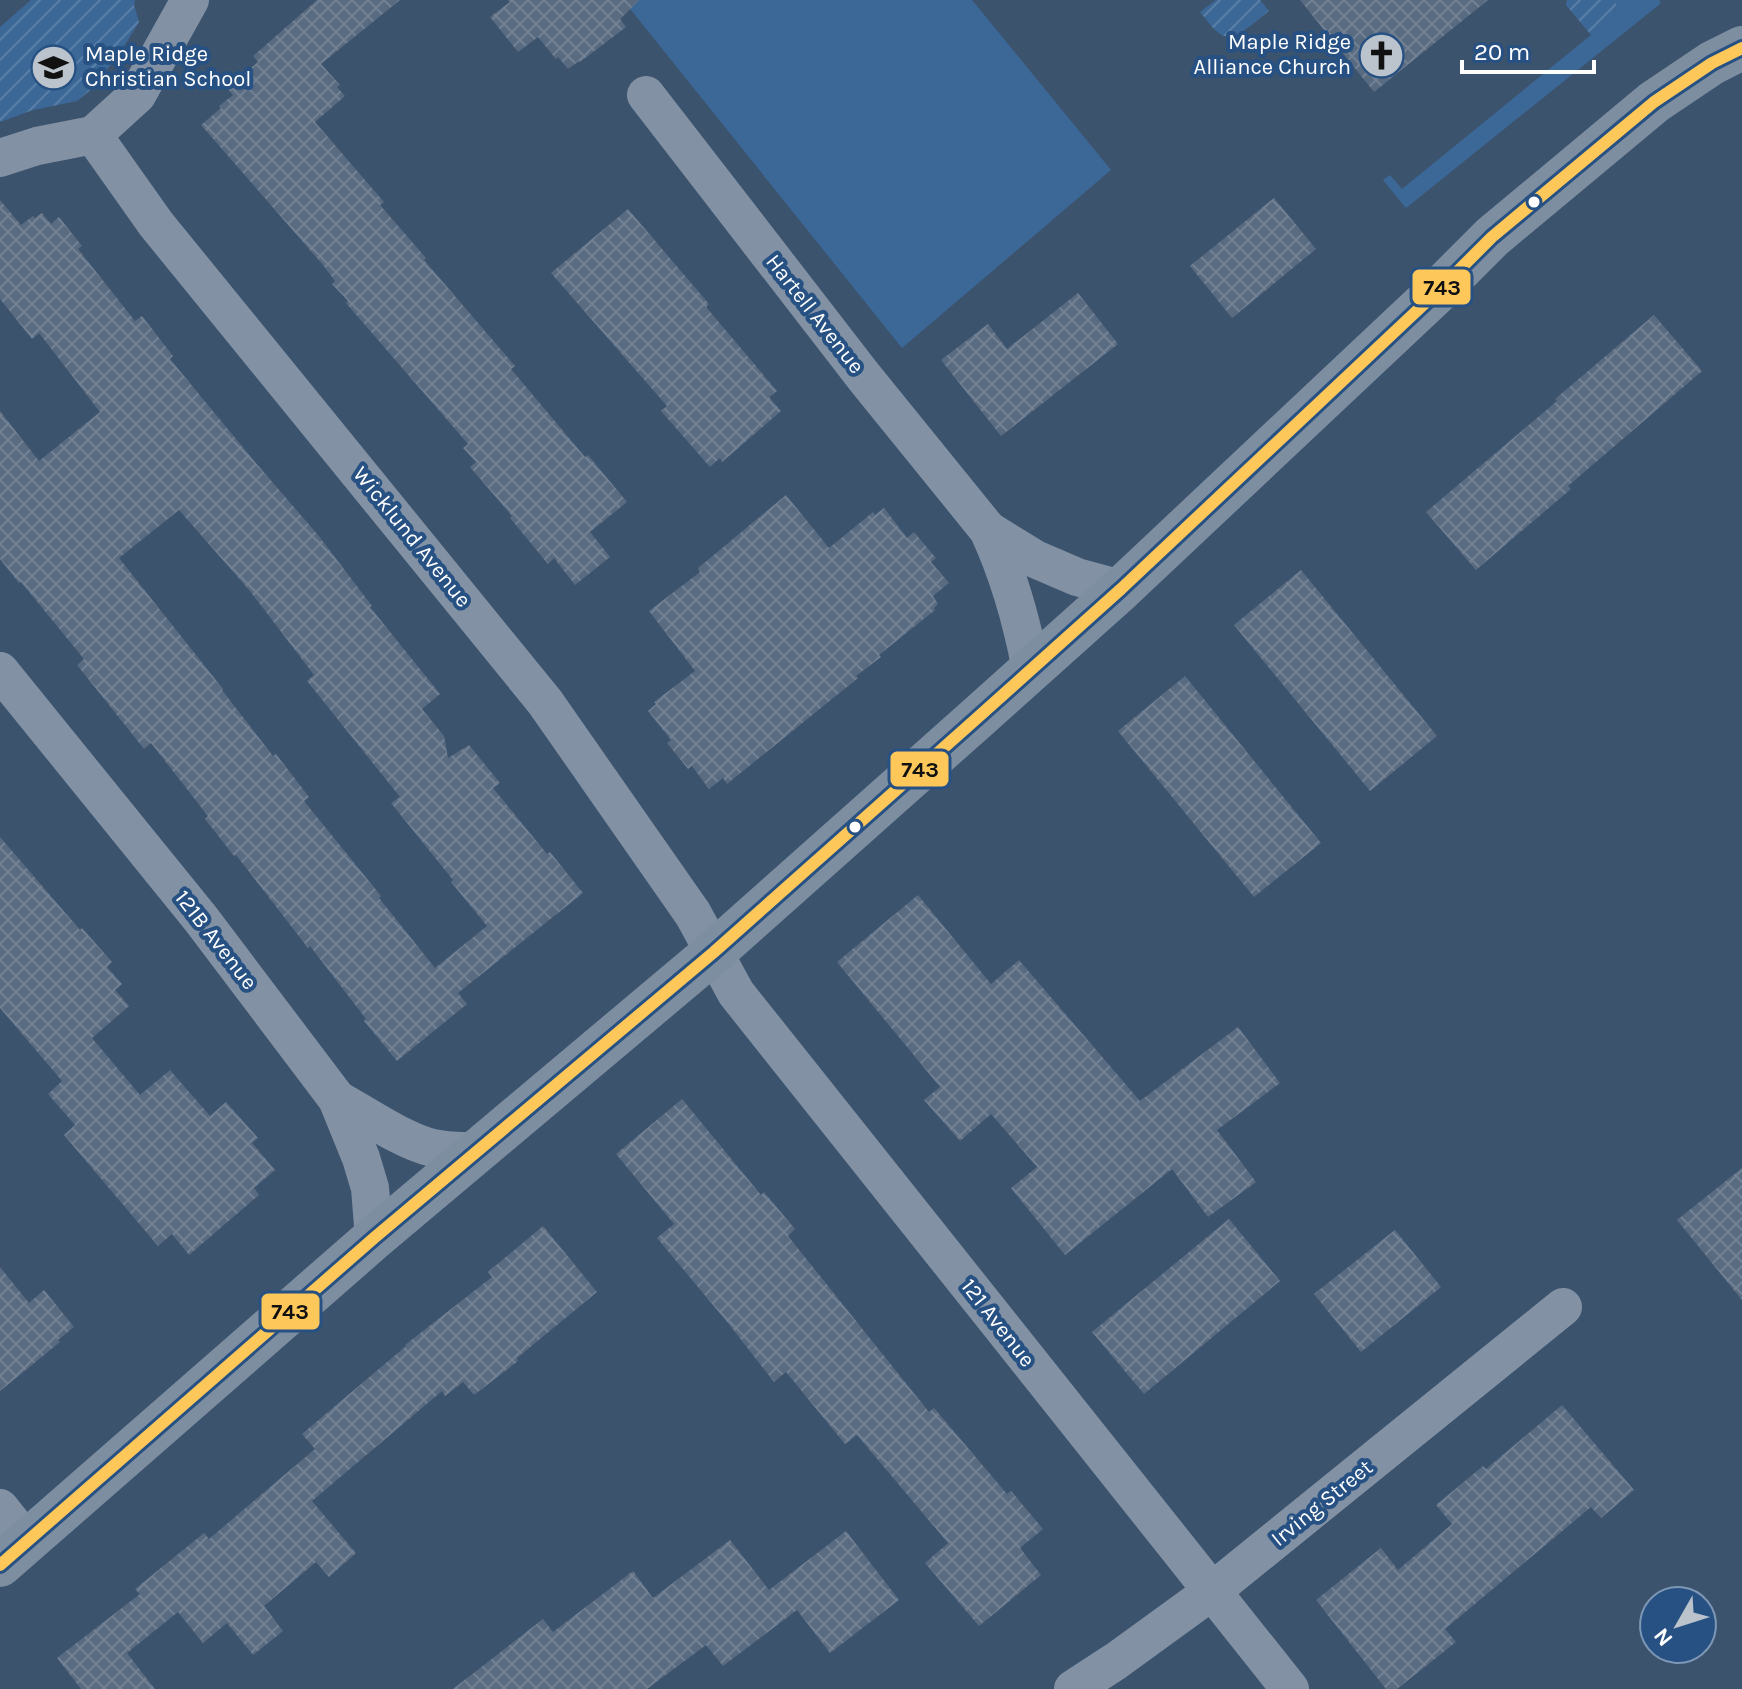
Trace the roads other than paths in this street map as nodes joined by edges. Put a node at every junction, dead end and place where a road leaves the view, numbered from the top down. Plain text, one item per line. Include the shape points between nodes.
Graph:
1 (190, 0) edge
2 (1742, 48) edge
3 (646, 95) dead end
4 (93, 135) junction
5 (0, 158) edge
6 (988, 530) junction
7 (1121, 589) junction
8 (1031, 670) junction
9 (0, 671) edge
10 (714, 952) junction
11 (337, 1099) junction
12 (477, 1152) junction
13 (374, 1238) junction
14 (1563, 1307) dead end
15 (0, 1508) edge
16 (14, 1553) edge
17 (1211, 1592) junction
18 (1073, 1689) edge
19 (1290, 1689) edge

1 - 4 street via 137,95
2 - 7 main road via 1654,102 1492,237
3 - 6 street, Hartell Avenue
4 - 5 street
4 - 10 street, Wicklund Avenue via 156,224 545,702
6 - 7 street, Hartell Avenue via 1035,559
6 - 8 street, Hartell Avenue via 1023,627
7 - 8 main road
8 - 10 main road
9 - 11 street, 121B Avenue via 201,919
10 - 12 main road
10 - 17 street, 121 Avenue via 736,993
11 - 12 street via 422,1144
11 - 13 street, 121B Avenue via 370,1188
12 - 13 main road
13 - 16 main road
14 - 17 street, Irving Street
15 - 16 street
17 - 18 street, Irving Street
17 - 19 street, 121 Avenue

